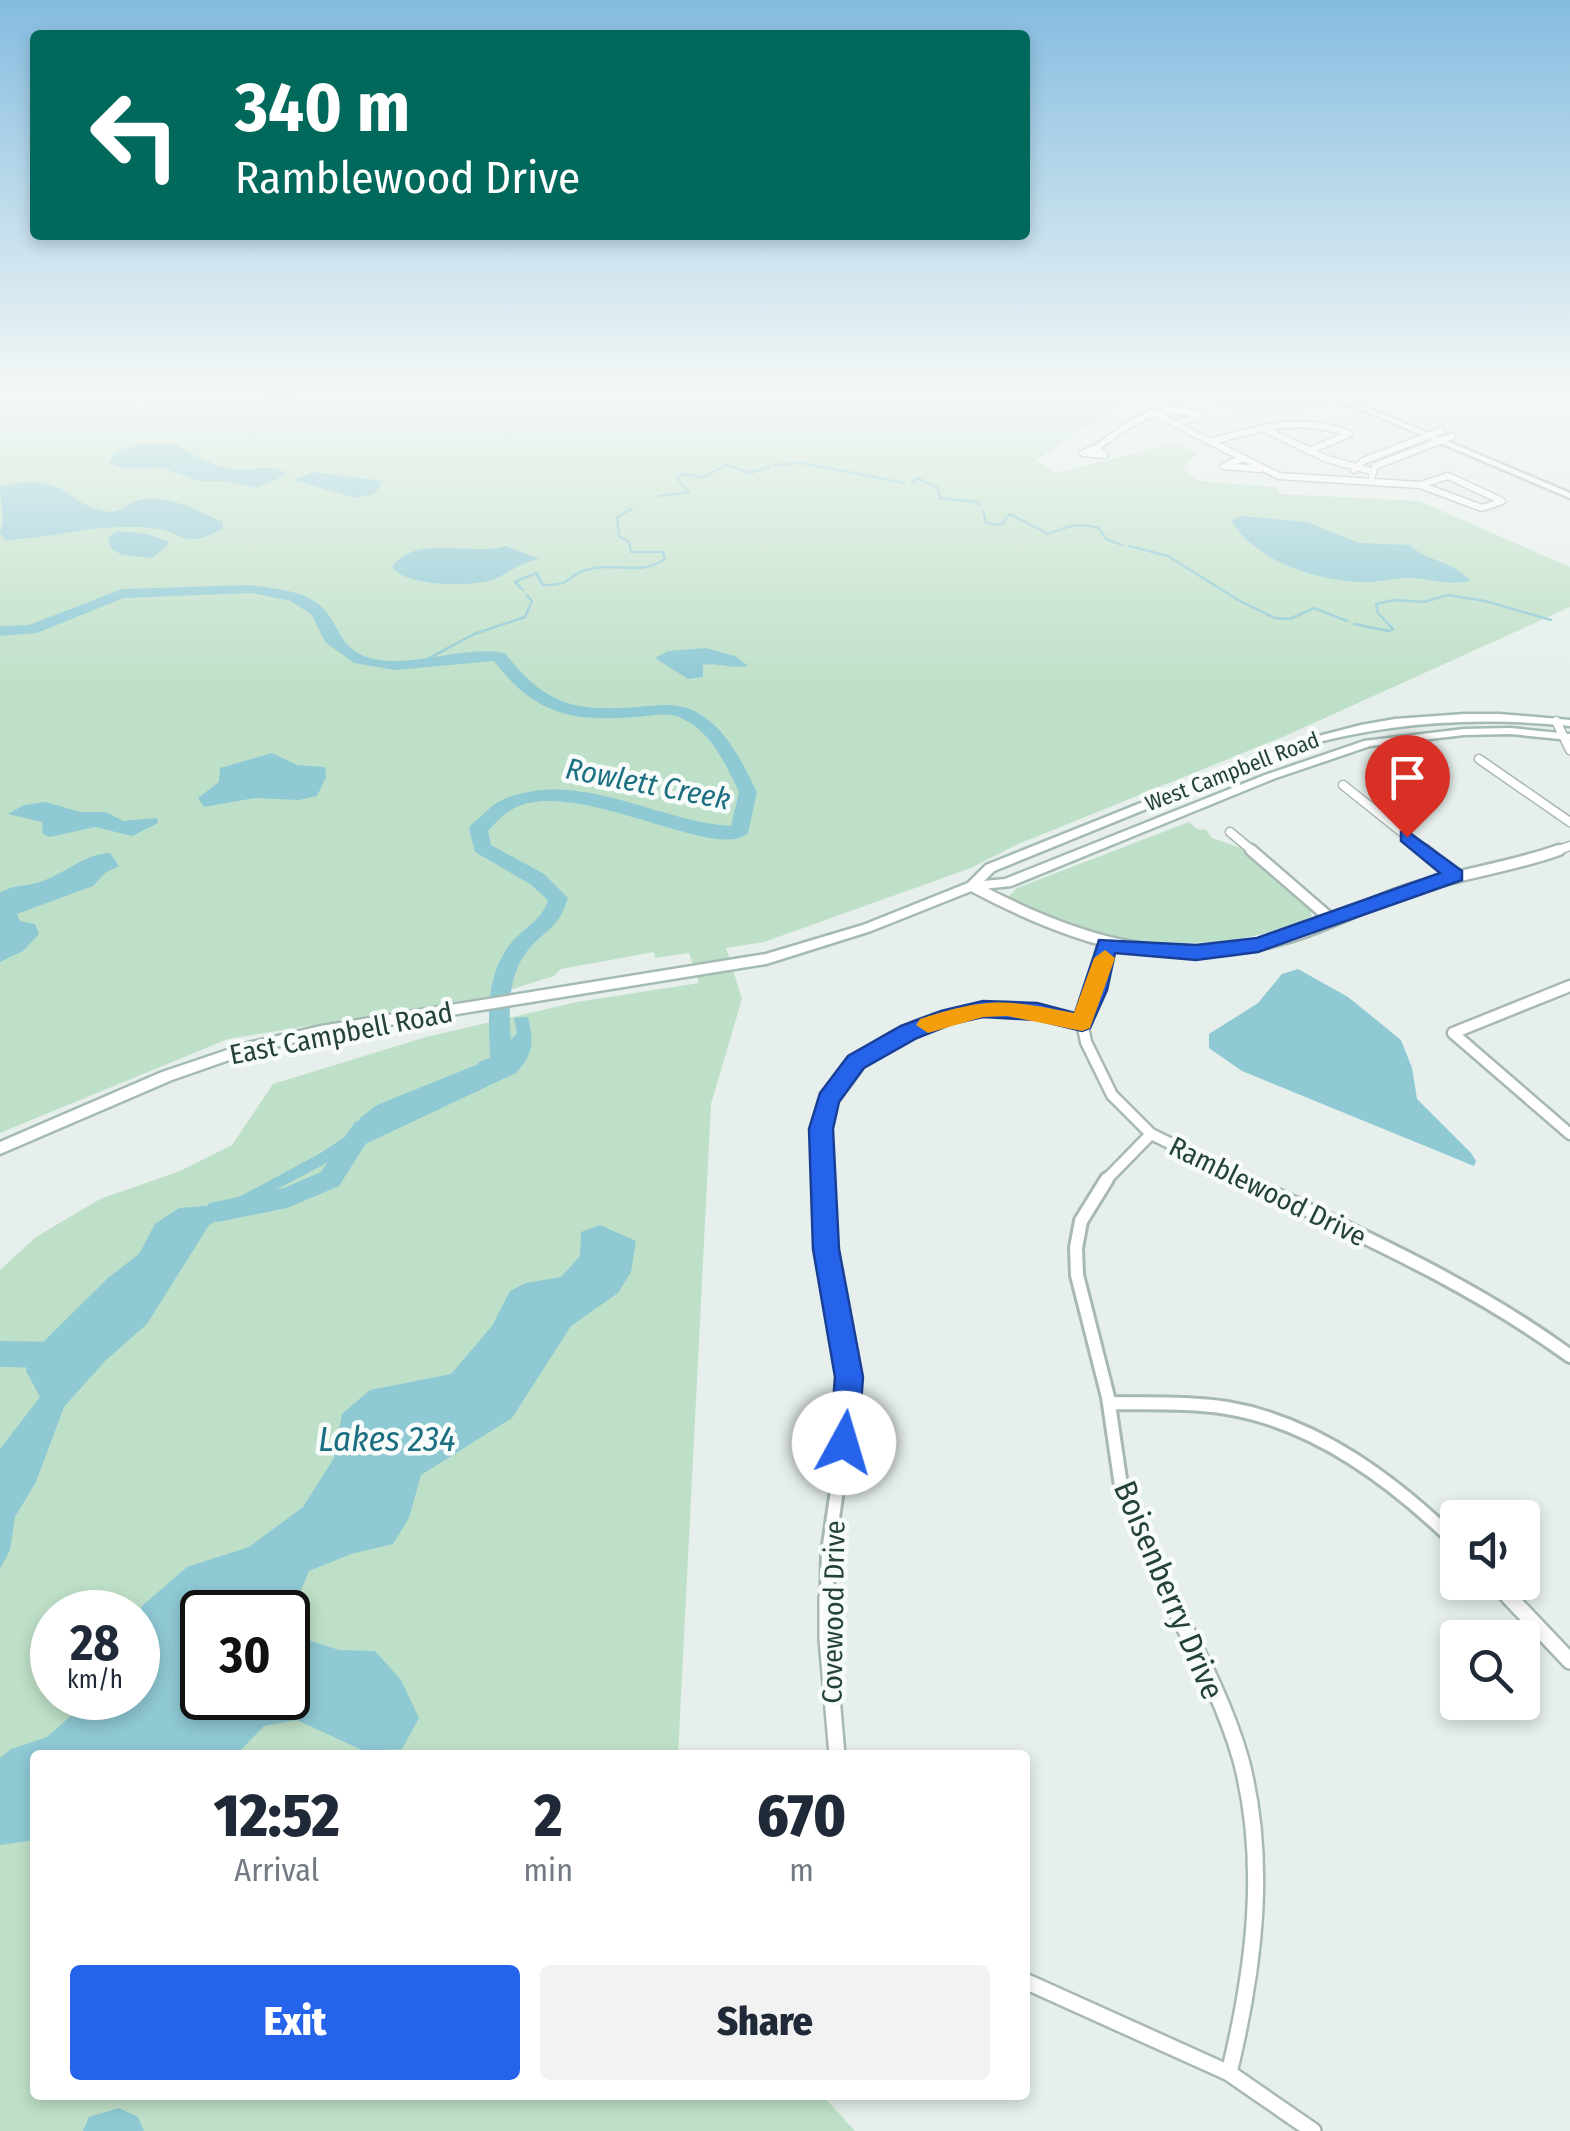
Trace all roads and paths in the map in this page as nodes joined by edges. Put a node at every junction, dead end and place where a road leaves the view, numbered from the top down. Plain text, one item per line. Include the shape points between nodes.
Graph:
1 (1432, 489) edge
2 (1477, 489) edge
3 (1556, 722) junction
4 (1570, 723) edge
5 (1565, 736) edge
6 (1570, 750) edge
7 (1479, 759) dead end
8 (1343, 784) dead end
9 (1570, 822) edge
10 (1230, 832) dead end
11 (1570, 846) edge
12 (1455, 875) junction
13 (972, 886) junction
14 (1332, 920) junction
15 (1107, 945) junction
16 (638, 981) joint
17 (1570, 986) edge
18 (1082, 1022) junction
19 (1151, 1134) junction
20 (1570, 1134) edge
21 (0, 1148) edge
22 (1570, 1356) edge
23 (1110, 1403) junction
24 (1440, 1528) edge
25 (1511, 1600) edge
26 (1570, 1661) edge
27 (837, 1750) edge
28 (1030, 1982) edge
29 (1229, 2073) junction
30 (1313, 2131) edge

1 - 2 street via 1480,508 1502,501
3 - 4 main road, West Campbell Road
3 - 5 street
3 - 13 main road, West Campbell Road via 1432,717 1333,733 1004,862
5 - 6 street
5 - 13 main road, West Campbell Road via 1464,732 1368,743 1007,882
7 - 9 street
8 - 12 street
10 - 14 street
11 - 12 street
12 - 14 street
13 - 15 street via 1036,922
13 - 16 main road, West Campbell Road via 798,952
14 - 15 street via 1231,950 1155,952
15 - 18 street
16 - 21 main road, East Campbell Road via 248,1048
17 - 20 street via 1454,1033
18 - 19 street, Ramblewood Drive via 1101,1078
18 - 27 street, Covewood Drive via 1007,1008 948,1016 856,1062 828,1099 821,1129 824,1227 849,1377 828,1552
19 - 22 street, Ramblewood Drive via 1454,1282
19 - 23 street, Boisenberry Drive via 1098,1186 1074,1240 1079,1295
23 - 24 street via 1240,1411 1293,1429 1394,1486
23 - 29 street, Boisenberry Drive via 1114,1456 1128,1505 1234,1742 1249,1794 1252,1932
25 - 26 street
28 - 29 street
29 - 30 street

